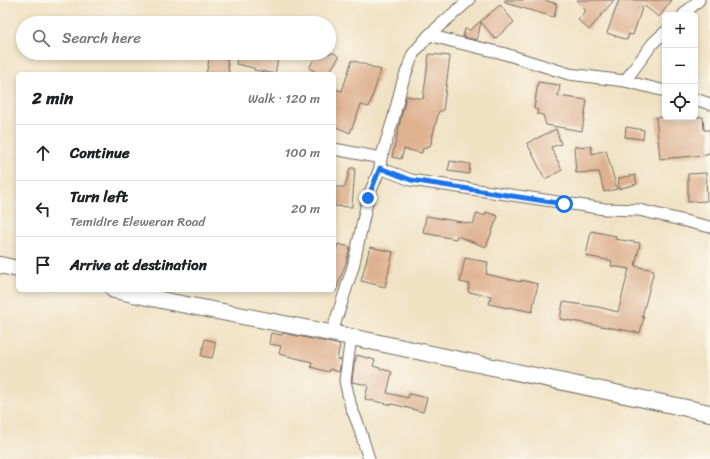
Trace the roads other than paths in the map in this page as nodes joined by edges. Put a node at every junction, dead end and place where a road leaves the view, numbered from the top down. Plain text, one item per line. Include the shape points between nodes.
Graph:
1 (469, 0) edge
2 (699, 0) edge
3 (686, 12) edge
4 (429, 35) junction
5 (662, 35) edge
6 (626, 81) junction
7 (662, 90) edge
8 (698, 100) edge
9 (710, 104) edge
10 (336, 150) edge
11 (380, 163) junction
12 (710, 227) edge
13 (0, 265) edge
14 (16, 269) edge
15 (124, 292) edge
16 (331, 334) junction
17 (351, 337) junction
18 (710, 413) edge
19 (369, 459) edge

1 - 4 street
2 - 3 street
4 - 6 street via 570,74
4 - 11 street via 413,54
5 - 6 street
6 - 7 street
8 - 9 street
10 - 11 street
11 - 12 street via 411,180 605,209 640,210
11 - 16 street via 368,198 353,267
13 - 14 main road
15 - 16 main road
16 - 17 main road
17 - 18 main road
17 - 19 street via 345,381

